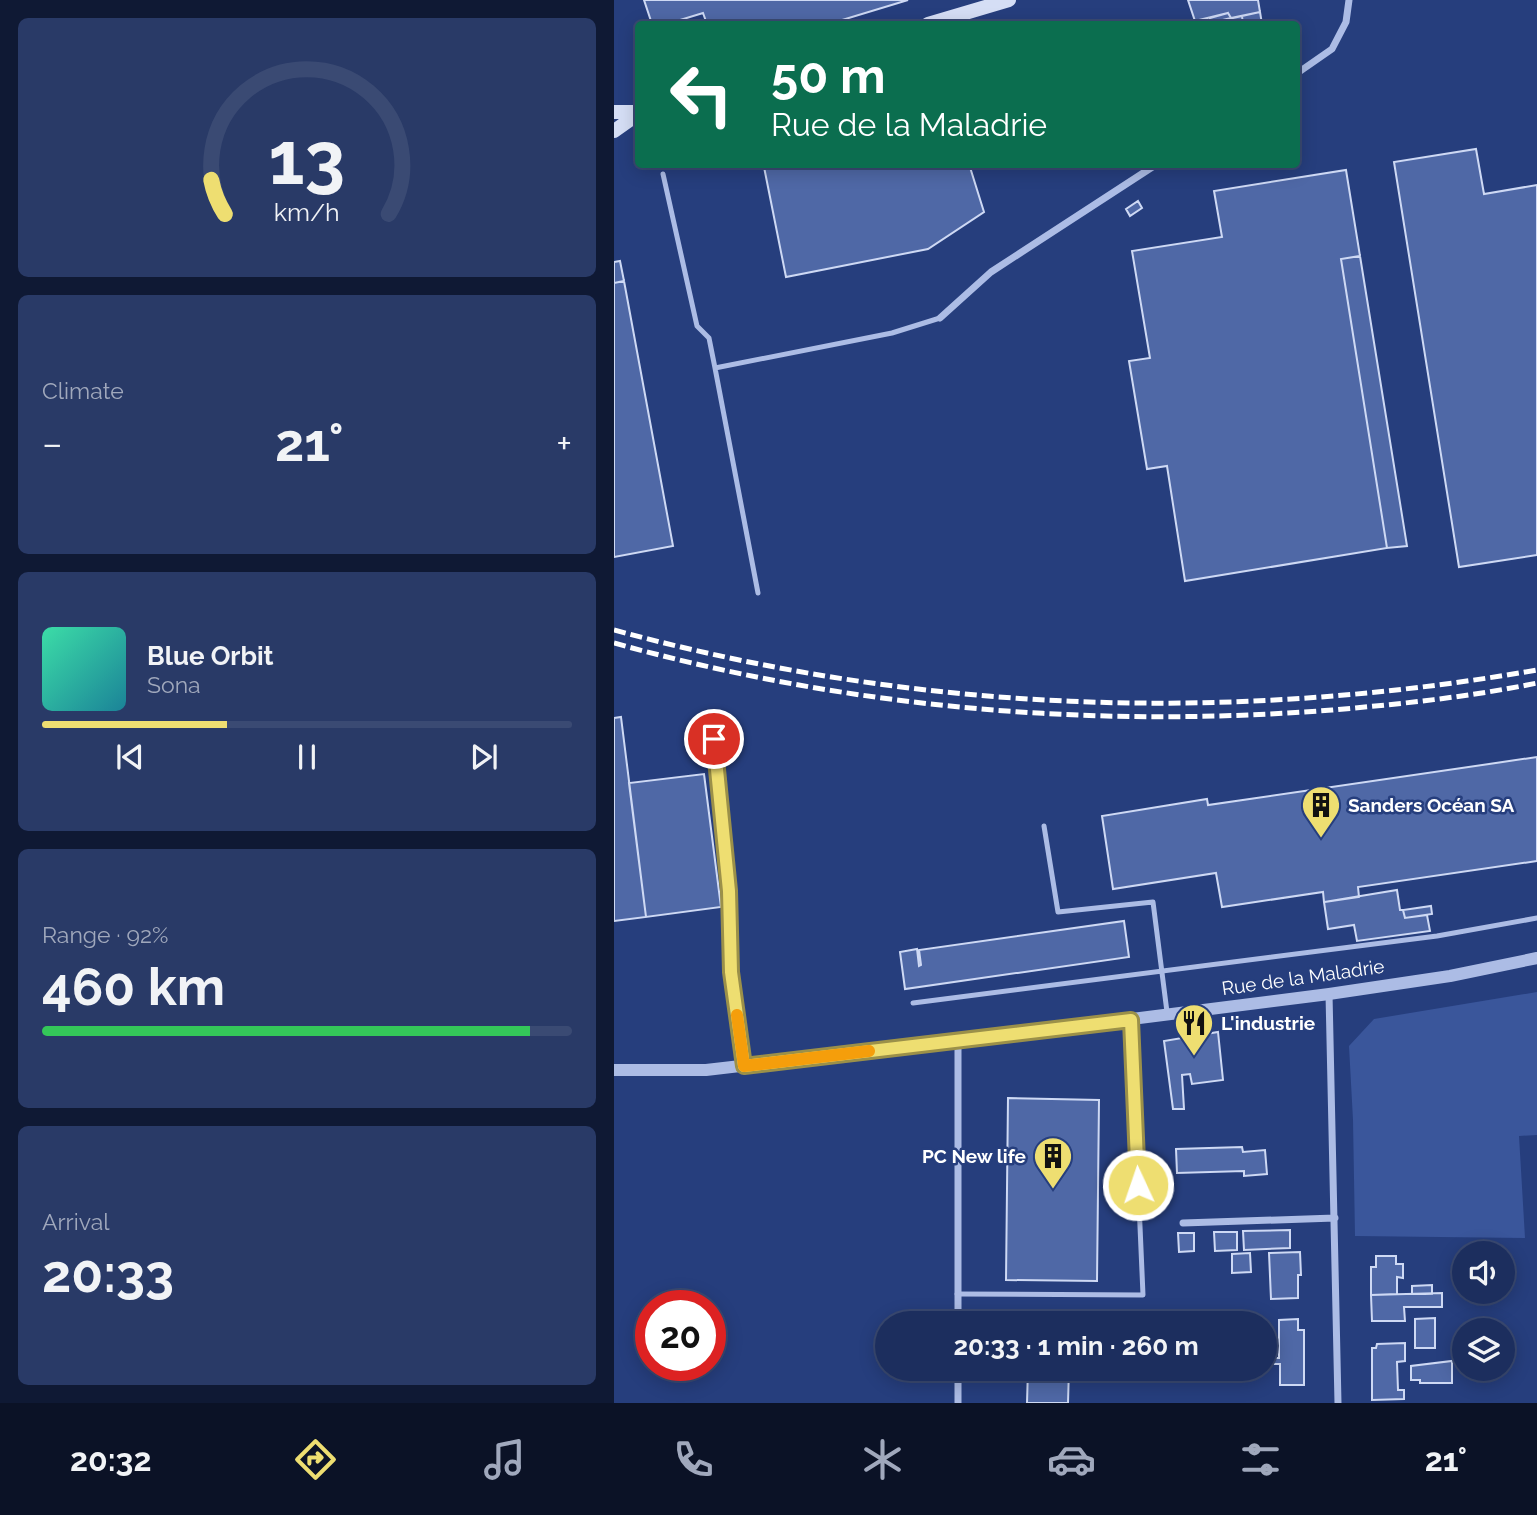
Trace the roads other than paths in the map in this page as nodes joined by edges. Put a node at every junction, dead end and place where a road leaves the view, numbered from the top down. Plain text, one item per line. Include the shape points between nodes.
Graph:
1 (1009, 0) edge
2 (1347, 2) edge
3 (938, 21) edge
4 (1300, 71) edge
5 (614, 112) edge
6 (635, 113) edge
7 (635, 115) edge
8 (614, 131) edge
9 (1150, 168) edge
10 (663, 174) dead end
11 (940, 318) joint
12 (715, 368) junction
13 (758, 593) dead end
14 (714, 739) dead end
15 (1043, 826) dead end
16 (1537, 918) edge
17 (1537, 958) edge
18 (1162, 971) junction
19 (1329, 994) junction
20 (913, 1003) dead end
21 (1167, 1015) junction
22 (1131, 1020) junction
23 (958, 1041) junction
24 (744, 1066) junction
25 (614, 1070) edge
26 (1335, 1218) junction
27 (1183, 1223) dead end
28 (957, 1294) junction
29 (958, 1311) edge
30 (958, 1381) edge
31 (958, 1403) edge
32 (1338, 1403) edge

1 - 3 main road
2 - 4 street via 1346,22 1332,48
5 - 6 main road
7 - 8 main road
9 - 11 street via 991,272
10 - 12 lane via 697,326 709,338
11 - 12 lane
12 - 13 lane
14 - 24 lane via 729,891 731,972
15 - 18 lane via 1058,912 1153,902
16 - 18 lane via 1437,936
17 - 19 street, Rue de la Maladrie
18 - 20 lane
18 - 21 lane
19 - 21 street, Rue de la Maladrie
19 - 26 street
21 - 22 street, Rue de la Maladrie
22 - 23 street, Rue de la Maladrie
22 - 28 lane via 1143,1295
23 - 24 street, Rue de la Maladrie
23 - 28 street
24 - 25 street, Rue de la Maladrie
26 - 27 street
26 - 32 street
28 - 29 street
30 - 31 street

